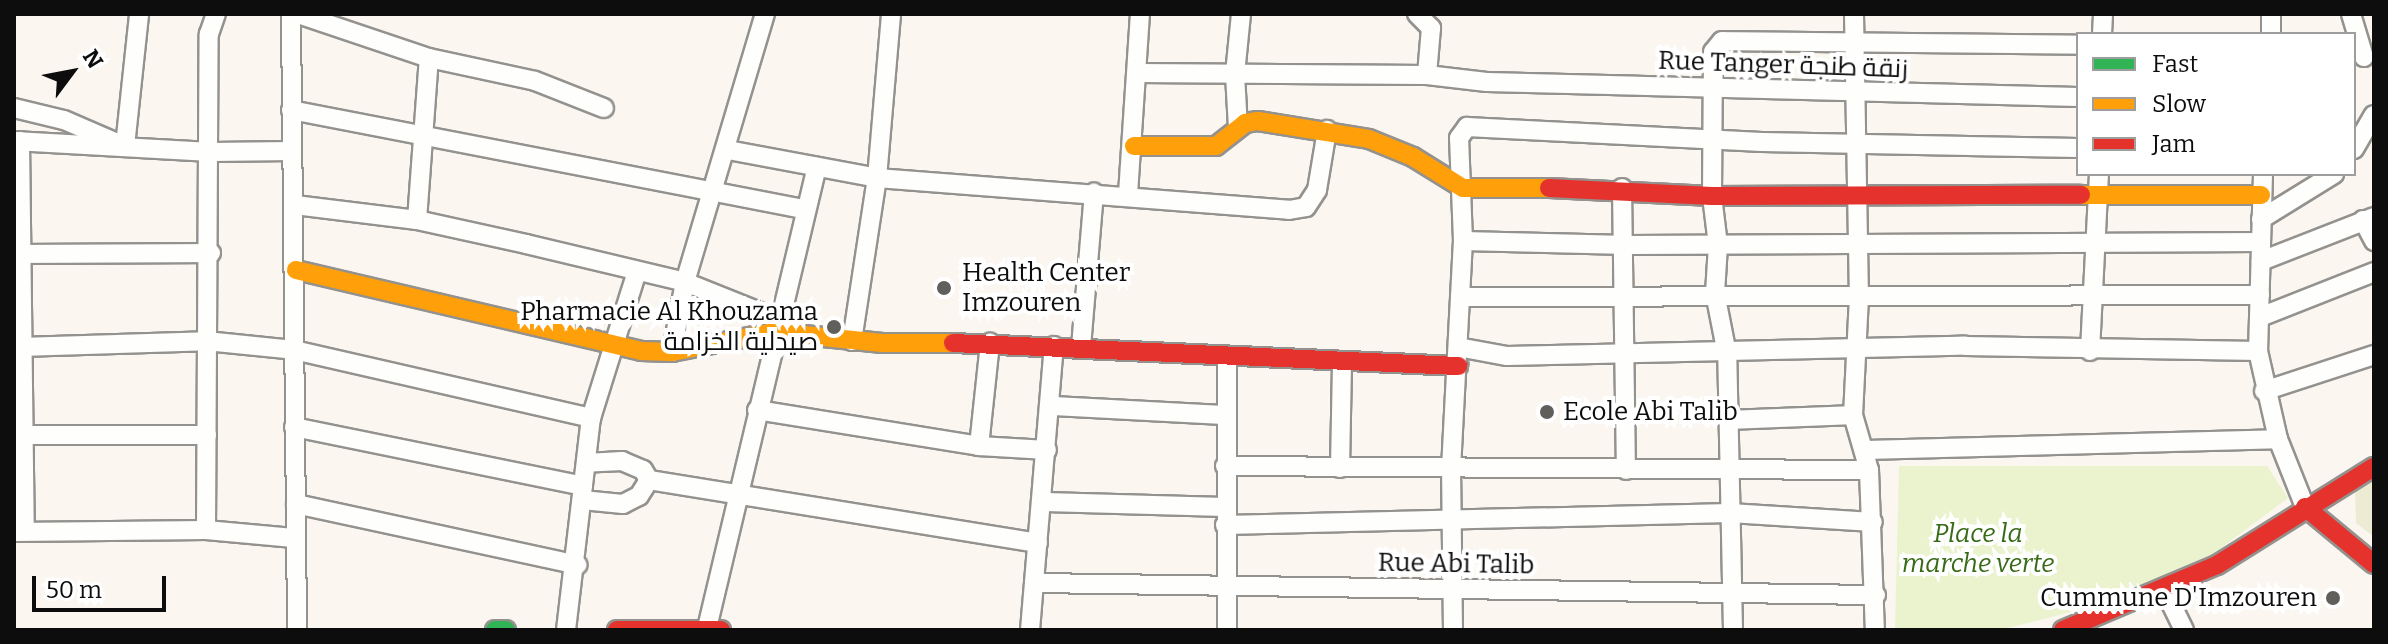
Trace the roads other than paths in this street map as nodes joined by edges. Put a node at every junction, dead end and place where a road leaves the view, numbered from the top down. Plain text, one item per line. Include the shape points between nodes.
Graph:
1 (139, 14) edge
2 (216, 14) edge
3 (291, 14) edge
4 (298, 14) edge
5 (765, 14) edge
6 (891, 14) edge
7 (1140, 14) edge
8 (1241, 14) edge
9 (1417, 14) edge
10 (1854, 14) edge
11 (2351, 14) edge
12 (1856, 41) junction
13 (2076, 45) edge
14 (2364, 57) edge
15 (429, 58) junction
16 (1137, 73) junction
17 (1235, 74) junction
18 (1427, 75) junction
19 (1710, 89) junction
20 (1859, 93) junction
21 (2076, 97) edge
22 (14, 108) edge
23 (604, 108) dead end
24 (291, 110) junction
25 (2374, 115) edge
26 (1238, 128) junction
27 (1327, 130) junction
28 (421, 132) junction
29 (1712, 140) junction
30 (17, 141) edge
31 (1857, 142) junction
32 (125, 146) junction
33 (1134, 146) junction
34 (2076, 148) edge
35 (2361, 148) edge
36 (728, 150) junction
37 (292, 151) junction
38 (211, 152) junction
39 (817, 167) junction
40 (2263, 176) edge
41 (2331, 176) edge
42 (877, 178) junction
43 (2098, 183) edge
44 (1463, 188) junction
45 (1622, 188) junction
46 (715, 191) junction
47 (1094, 193) junction
48 (1856, 193) junction
49 (1128, 194) junction
50 (2261, 195) junction
51 (1712, 196) junction
52 (295, 205) junction
53 (803, 209) junction
54 (2261, 219) junction
55 (2368, 219) edge
56 (417, 220) junction
57 (1463, 241) junction
58 (2374, 241) edge
59 (2096, 242) junction
60 (2260, 242) junction
61 (1622, 245) junction
62 (1718, 245) junction
63 (1859, 245) junction
64 (211, 253) junction
65 (24, 254) junction
66 (2261, 261) junction
67 (296, 270) junction
68 (2374, 272) edge
69 (636, 274) junction
70 (685, 282) junction
71 (1715, 293) junction
72 (1621, 295) junction
73 (2260, 295) junction
74 (1460, 297) junction
75 (1859, 297) junction
76 (2091, 297) junction
77 (2260, 317) junction
78 (776, 326) junction
79 (206, 341) junction
80 (852, 341) junction
81 (990, 343) junction
82 (1054, 346) junction
83 (20, 347) junction
84 (1081, 347) junction
85 (612, 348) junction
86 (1856, 348) junction
87 (294, 350) junction
88 (2090, 351) junction
89 (2258, 351) junction
90 (672, 352) junction
91 (1727, 354) junction
92 (1622, 355) junction
93 (2374, 355) edge
94 (1227, 356) junction
95 (1458, 357) junction
96 (1342, 361) junction
97 (2264, 391) junction
98 (1053, 406) junction
99 (757, 410) junction
100 (1224, 415) junction
101 (1853, 415) junction
102 (591, 418) junction
103 (1730, 420) junction
104 (294, 427) junction
105 (25, 435) junction
106 (207, 435) junction
107 (2278, 439) junction
108 (979, 446) junction
109 (1047, 450) junction
110 (1865, 450) junction
111 (586, 463) junction
112 (1225, 466) junction
113 (2374, 467) edge
114 (1340, 468) junction
115 (1451, 469) junction
116 (1626, 470) junction
117 (1729, 470) junction
118 (1869, 470) junction
119 (649, 480) junction
120 (583, 493) junction
121 (739, 496) junction
122 (1045, 502) junction
123 (296, 504) junction
124 (2305, 507) junction
125 (1730, 513) junction
126 (1225, 516) junction
127 (1451, 517) junction
128 (1873, 522) junction
129 (206, 530) junction
130 (20, 532) edge
131 (294, 538) junction
132 (1038, 543) junction
133 (2374, 564) edge
134 (577, 565) junction
135 (1034, 583) junction
136 (1224, 586) junction
137 (2164, 589) junction
138 (1454, 590) junction
139 (1731, 593) junction
140 (1876, 595) junction
141 (714, 629) edge
142 (297, 630) edge
143 (495, 630) edge
144 (504, 630) edge
145 (566, 630) edge
146 (617, 630) edge
147 (1030, 630) edge
148 (1227, 630) edge
149 (1453, 630) edge
150 (1733, 630) edge
151 (1875, 630) edge
152 (2063, 630) edge
153 (2184, 630) edge

1 - 32 street
2 - 38 street via 209,34
3 - 24 street
4 - 15 street
5 - 36 street
6 - 42 street
7 - 16 street
8 - 17 street
9 - 18 street via 1431,28
10 - 12 street
11 - 14 street
12 - 13 street
12 - 19 street via 1722,41 1712,56
12 - 20 street
15 - 23 street via 535,81
15 - 28 street
16 - 17 street, Rue Tanger زنقة طنجة
16 - 33 street
17 - 18 street, Rue Tanger زنقة طنجة
17 - 26 street
18 - 19 street, Rue Tanger زنقة طنجة via 1487,82
19 - 20 street, Rue Tanger زنقة طنجة
19 - 29 street
20 - 21 street, Rue Tanger زنقة طنجة
20 - 31 street
22 - 32 street via 64,120
24 - 28 street
24 - 37 street
25 - 35 street
26 - 27 street via 1258,121
26 - 33 street via 1216,146
27 - 44 street via 1413,157
27 - 49 street via 1317,190 1306,207 1289,210
28 - 46 street
28 - 56 street
29 - 31 street
29 - 44 street via 1467,127 1459,138
29 - 51 street
30 - 32 street
30 - 65 street
31 - 34 street
31 - 48 street
32 - 38 street
33 - 49 street
36 - 39 street
36 - 46 street
37 - 38 street
37 - 52 street
38 - 64 street
39 - 42 street
39 - 53 street
40 - 50 street
41 - 54 street
42 - 47 street
42 - 80 street
43 - 48 street
43 - 50 street
43 - 59 street
44 - 45 street
44 - 57 street
45 - 51 street
45 - 61 street
46 - 53 street
46 - 70 street
47 - 49 street
47 - 84 street
48 - 51 street
48 - 63 street
50 - 54 street
51 - 62 street
52 - 56 street
52 - 67 street
53 - 78 street
54 - 60 street
55 - 58 street
55 - 66 street
56 - 69 street
57 - 61 street
57 - 74 street
59 - 60 street
59 - 63 street
59 - 76 street
60 - 66 street
61 - 62 street
61 - 72 street
62 - 63 street
62 - 71 street
63 - 75 street
64 - 65 street
64 - 79 street
65 - 83 street
66 - 73 street
67 - 85 street
67 - 87 street
68 - 77 street
69 - 70 street
69 - 85 street
70 - 78 street
70 - 90 street
71 - 72 street
71 - 75 street
71 - 91 street
72 - 74 street
72 - 92 street
73 - 76 street
73 - 77 street
74 - 95 street
75 - 76 street
75 - 86 street
76 - 88 street
77 - 89 street
78 - 80 street
78 - 90 street
78 - 99 street
79 - 83 street
79 - 87 street
79 - 106 street
80 - 81 street
81 - 82 street
81 - 108 street
82 - 84 street
82 - 98 street
83 - 105 street
84 - 94 street
85 - 90 street
85 - 102 street
86 - 88 street
86 - 91 street
86 - 101 street
87 - 102 street
87 - 104 street
88 - 89 street
89 - 97 street
91 - 92 street
91 - 103 street
92 - 95 street
92 - 116 street
93 - 97 street
94 - 96 street
94 - 100 street
95 - 96 street
95 - 115 street
96 - 114 street
97 - 107 street
98 - 100 street
98 - 109 street
99 - 108 street
99 - 121 street
100 - 112 street
101 - 103 street
101 - 110 street
102 - 111 street
103 - 117 street
104 - 120 street
104 - 123 street
105 - 106 street
105 - 130 street
106 - 129 street
107 - 110 street
107 - 124 street
108 - 109 street
109 - 122 street
110 - 118 street
111 - 119 street via 622,461 643,470
111 - 120 street
112 - 114 street
112 - 126 street
113 - 124 street
114 - 115 street
115 - 116 street
115 - 127 street
116 - 117 street
117 - 118 street
117 - 125 street
118 - 128 street
119 - 120 street via 639,496 623,504
119 - 121 street
120 - 134 street
121 - 132 street
121 - 141 street
122 - 126 street
122 - 132 street
123 - 131 street
123 - 134 street
124 - 133 street
124 - 137 street via 2217,565
125 - 127 street
125 - 128 street
125 - 139 street
126 - 127 street
126 - 136 street
127 - 138 street
128 - 140 street
129 - 130 street
129 - 131 street
131 - 142 street
132 - 135 street
134 - 145 street
135 - 136 street, Rue Abi Talib
135 - 147 street
136 - 138 street, Rue Abi Talib
136 - 148 street
137 - 152 street
137 - 153 street
138 - 139 street, Rue Abi Talib
138 - 149 street
139 - 140 street, Rue Abi Talib
139 - 150 street
140 - 151 street
141 - 146 street
143 - 144 street

